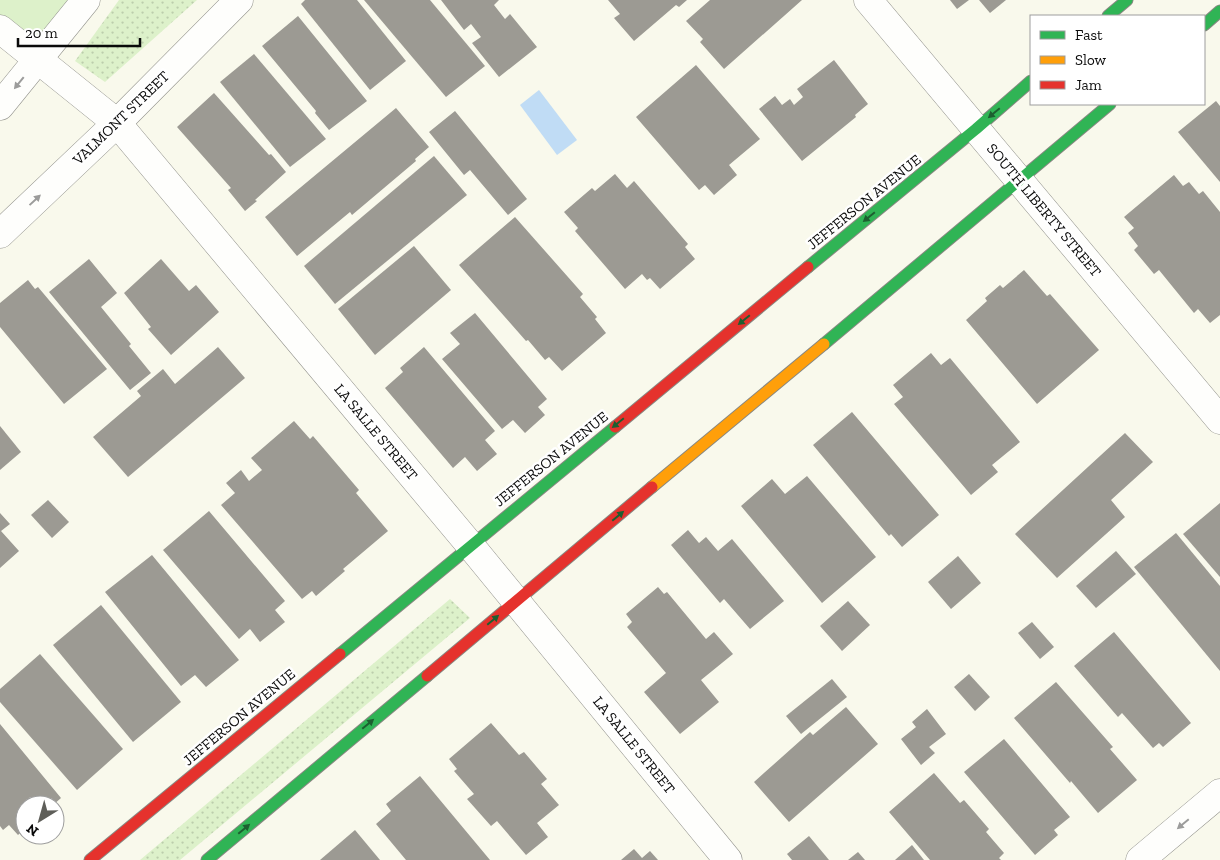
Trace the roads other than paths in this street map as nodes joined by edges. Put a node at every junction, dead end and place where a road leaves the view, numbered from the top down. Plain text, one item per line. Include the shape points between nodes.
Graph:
1 (86, 0) edge
2 (240, 0) edge
3 (868, 0) edge
4 (1127, 0) edge
5 (1220, 11) edge
6 (1109, 15) edge
7 (1205, 24) edge
8 (0, 29) edge
9 (38, 60) junction
10 (1030, 82) edge
11 (1109, 105) edge
12 (0, 106) edge
13 (117, 123) junction
14 (976, 129) junction
15 (1019, 180) junction
16 (0, 234) edge
17 (1220, 420) edge
18 (470, 545) junction
19 (516, 601) junction
20 (1220, 793) edge
21 (90, 860) edge
22 (206, 860) edge
23 (728, 860) edge
24 (1140, 860) edge

1 - 9 street
2 - 13 street, VALMONT STREET
3 - 14 street, SOUTH LIBERTY STREET
4 - 6 street
5 - 7 street
8 - 9 street, LA SALLE STREET
9 -> 12 street
9 - 13 street, LA SALLE STREET
10 -> 14 street, JEFFERSON AVENUE
11 - 15 street
16 -> 13 street, VALMONT STREET
13 - 18 street, LA SALLE STREET
14 - 15 street, SOUTH LIBERTY STREET
14 -> 18 street, JEFFERSON AVENUE
15 - 17 street, SOUTH LIBERTY STREET
19 -> 15 street
18 - 19 street, LA SALLE STREET
18 - 21 street, JEFFERSON AVENUE
22 -> 19 street
19 - 23 street, LA SALLE STREET
20 -> 24 street

